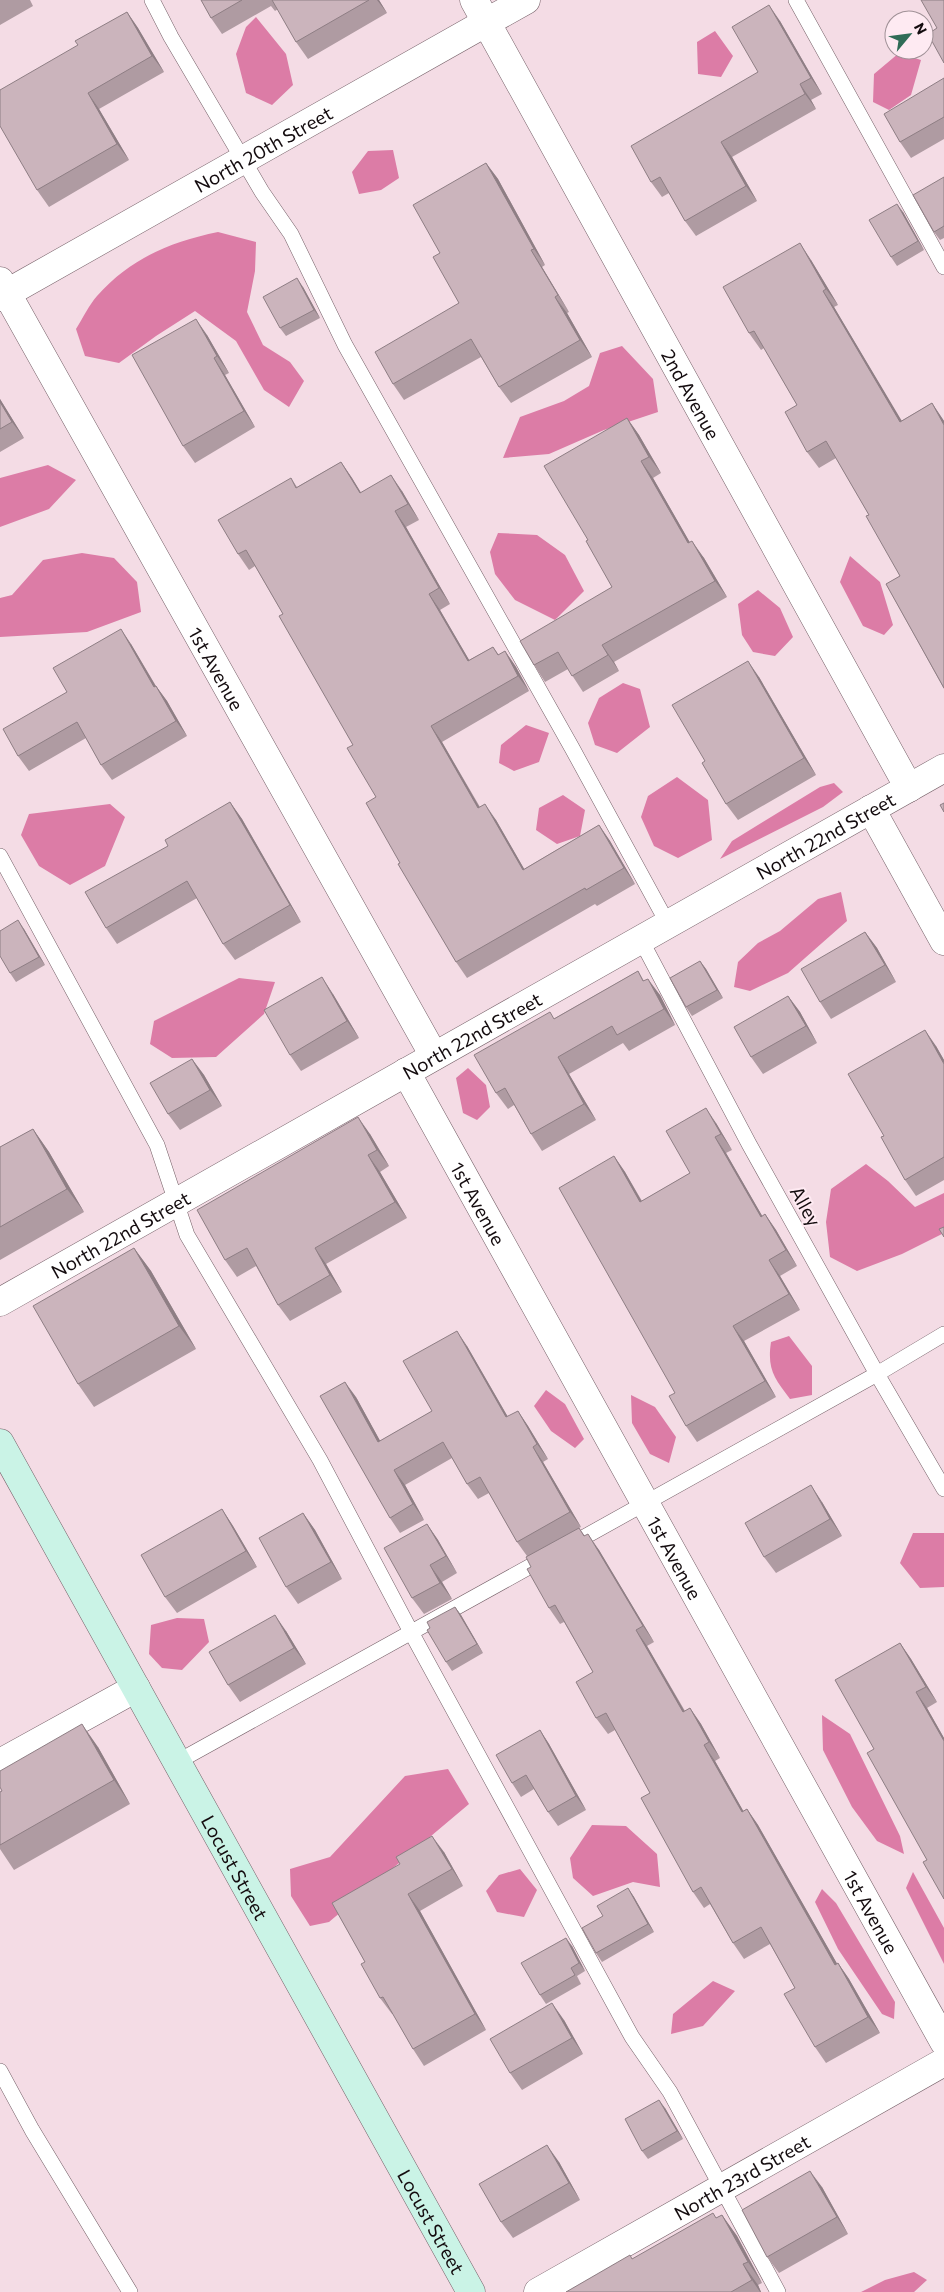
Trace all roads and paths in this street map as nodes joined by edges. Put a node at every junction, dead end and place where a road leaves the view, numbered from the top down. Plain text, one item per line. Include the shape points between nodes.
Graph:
1 (152, 0) edge
2 (526, 0) edge
3 (796, 0) edge
4 (480, 11) edge
5 (243, 159) junction
6 (944, 267) edge
7 (2, 290) edge
8 (944, 768) edge
9 (909, 788) junction
10 (871, 809) junction
11 (0, 856) edge
12 (668, 924) junction
13 (641, 940) junction
14 (944, 941) edge
15 (434, 1056) junction
16 (406, 1072) junction
17 (175, 1202) junction
18 (0, 1302) edge
19 (944, 1334) edge
20 (877, 1374) junction
21 (0, 1443) edge
22 (944, 1488) edge
23 (644, 1503) junction
24 (411, 1632) junction
25 (136, 1688) junction
26 (177, 1762) junction
27 (0, 1763) edge
28 (944, 2042) edge
29 (944, 2062) edge
30 (0, 2071) edge
31 (721, 2188) junction
32 (130, 2292) edge
33 (471, 2292) edge
34 (538, 2292) edge
35 (778, 2292) edge

1 - 5 lane
2 - 4 street, North 20th Street
3 - 6 lane
4 - 5 street, North 20th Street
4 - 9 street, 2nd Avenue
5 - 7 street, North 20th Street
5 - 12 lane via 291,234 345,345
7 - 15 street, 1st Avenue
8 - 9 street, North 22nd Street
9 - 10 street, North 22nd Street
10 - 12 street, North 22nd Street
10 - 14 street
11 - 17 lane via 157,1145
12 - 13 street, North 22nd Street
13 - 15 street, North 22nd Street
13 - 20 lane, Alley via 749,1144
15 - 16 street, North 22nd Street
16 - 17 street, North 22nd Street
16 - 23 street, 1st Avenue
17 - 18 street, North 22nd Street
17 - 24 lane via 187,1235 320,1460
19 - 20 lane
20 - 22 lane, Alley
20 - 23 lane
21 - 25 street, Locust Street
23 - 24 lane
23 - 28 street, 1st Avenue
24 - 26 lane
24 - 31 lane via 632,2037 670,2092
25 - 26 street, Locust Street
25 - 27 street
26 - 33 street, Locust Street
29 - 31 street, North 23rd Street
30 - 32 lane
31 - 34 street, North 23rd Street
31 - 35 lane

